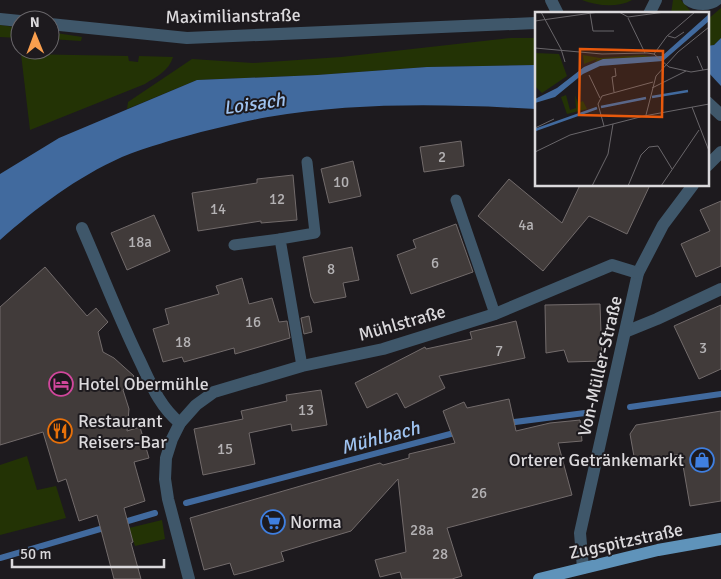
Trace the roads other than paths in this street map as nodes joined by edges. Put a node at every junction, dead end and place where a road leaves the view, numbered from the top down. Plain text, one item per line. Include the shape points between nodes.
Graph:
1 (551, 0) edge
2 (656, 0) edge
3 (688, 0) edge
4 (717, 0) edge
5 (557, 12) edge
6 (650, 12) edge
7 (535, 23) edge
8 (60, 25) edge
9 (721, 152) edge
10 (307, 162) dead end
11 (708, 165) edge
12 (692, 186) edge
13 (456, 200) dead end
14 (82, 228) dead end
15 (280, 239) junction
16 (234, 245) dead end
17 (638, 273) junction
18 (721, 289) edge
19 (496, 314) junction
20 (625, 332) junction
21 (302, 366) junction
22 (180, 422) junction
23 (721, 539) edge
24 (583, 568) junction
25 (189, 579) edge
26 (539, 579) edge

1 - 5 street
2 - 6 street
3 - 4 lane via 694,4 713,4
7 - 8 street, Maximilianstraße via 188,38
9 - 11 street
10 - 15 lane via 315,233
12 - 17 street, Von-Müller-Straße via 663,225
13 - 19 lane
14 - 22 street via 123,326 160,401
15 - 16 lane
15 - 21 lane
17 - 19 street, Mühlstraße via 612,265
17 - 20 street, Von-Müller-Straße
18 - 20 street
19 - 21 street, Mühlstraße via 383,349
20 - 24 street, Von-Müller-Straße via 580,533
21 - 22 street, Mühlstraße via 214,392
22 - 25 street, Mühlstraße via 166,458 165,479
23 - 24 main road, Zugspitzstraße
24 - 26 main road, Zugspitzstraße

